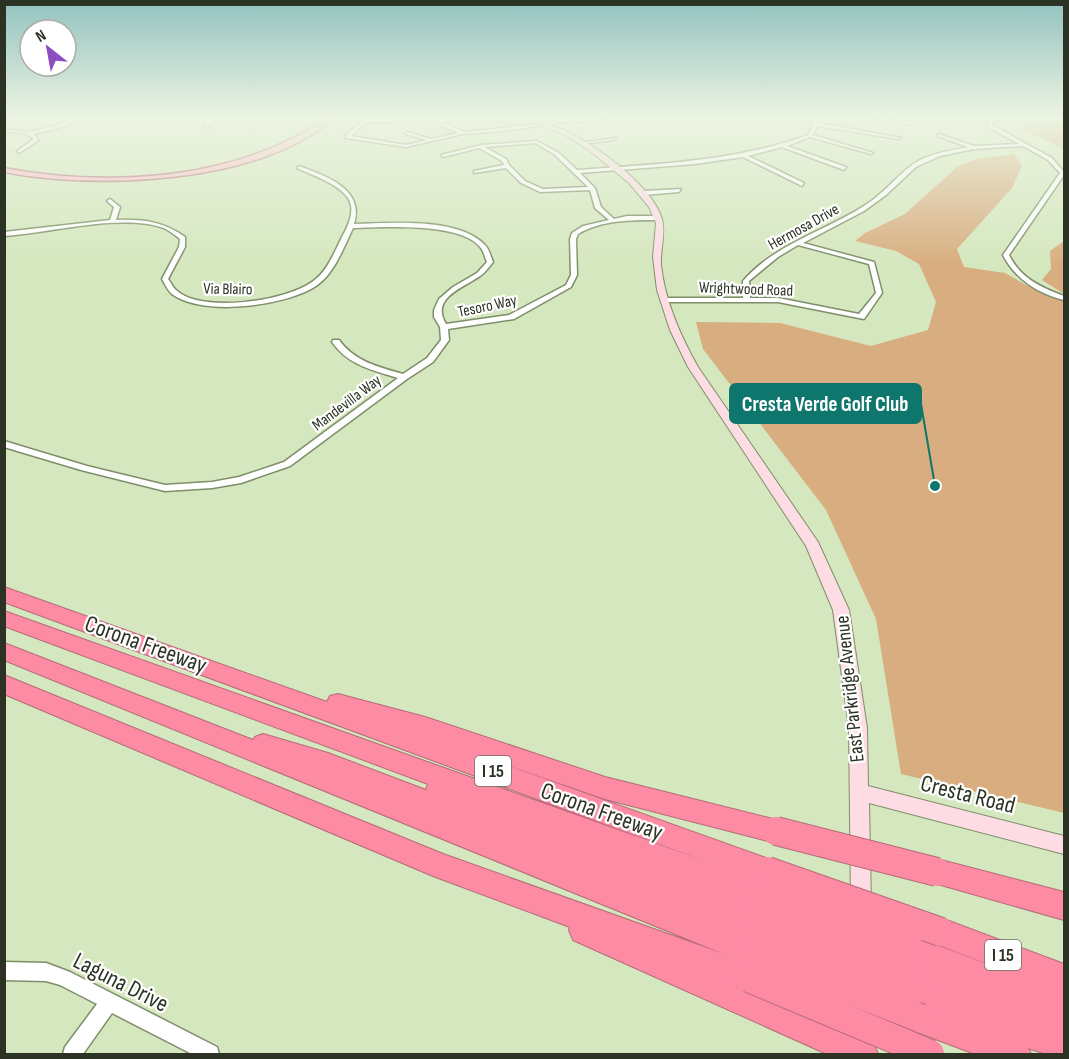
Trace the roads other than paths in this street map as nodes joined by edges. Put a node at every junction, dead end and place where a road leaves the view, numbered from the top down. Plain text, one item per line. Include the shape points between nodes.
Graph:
1 (206, 167) edge
2 (298, 167) dead end
3 (500, 167) edge
4 (508, 167) edge
5 (571, 167) edge
6 (621, 167) edge
7 (768, 167) edge
8 (915, 167) edge
9 (1059, 167) edge
10 (615, 168) junction
11 (4, 170) edge
12 (477, 172) dead end
13 (576, 172) junction
14 (802, 184) dead end
15 (592, 188) junction
16 (680, 190) dead end
17 (644, 193) junction
18 (110, 201) dead end
19 (658, 218) junction
20 (612, 220) junction
21 (111, 222) junction
22 (352, 226) junction
23 (5, 236) edge
24 (797, 243) junction
25 (1065, 298) edge
26 (747, 299) junction
27 (665, 300) junction
28 (444, 327) junction
29 (336, 342) dead end
30 (404, 377) junction
31 (4, 444) edge
32 (4, 594) edge
33 (4, 618) edge
34 (4, 651) edge
35 (219, 671) junction
36 (4, 684) edge
37 (859, 792) junction
38 (1065, 845) edge
39 (1065, 906) edge
40 (757, 935) junction
41 (4, 971) edge
42 (1065, 979) edge
43 (915, 982) junction
44 (109, 1002) junction
45 (1065, 1009) edge
46 (1065, 1025) edge
47 (1065, 1046) edge
48 (72, 1054) edge
49 (210, 1054) edge
50 (863, 1054) edge
51 (930, 1054) edge
52 (1015, 1054) edge

1 - 11 main road via 145,177 68,179
2 - 22 street via 351,198 355,207
3 - 12 street
4 - 15 street via 523,182 542,191
5 - 13 street
6 - 10 street
7 - 14 street
8 - 24 street, Hermosa Drive via 876,201
9 - 25 street via 1063,173 1006,255 1011,268 1021,277
10 - 13 street
10 - 17 main road
13 - 15 street
15 - 20 street via 598,208
16 - 17 street
17 - 19 main road
18 - 21 street via 117,207
19 - 20 street, Tesoro Way
19 - 27 main road, East Parkridge Avenue via 657,266
20 - 28 street, Tesoro Way via 575,233 574,275 569,286 511,317
21 - 22 street, Via Blairo via 150,222 177,231 183,238 182,247 165,279 168,289 192,301 233,305 261,302 313,285 329,268
21 - 23 street, Via Blairo
22 - 28 street, Mandevilla Way via 443,229 464,234 485,246 490,261 485,269 442,299 438,317
24 - 26 street, Hermosa Drive via 758,267 746,281
24 - 26 street, Wrightwood Road via 872,263 879,293 861,317 798,303
26 - 27 street, Wrightwood Road
27 - 37 main road, East Parkridge Avenue via 675,335 693,367 813,545 841,610 858,728
28 - 30 street, Mandevilla Way via 445,340 440,350
29 - 30 street via 352,359
30 - 31 street, Mandevilla Way via 287,464 242,480 165,488
32 - 35 highway, Corona Freeway / I 15
33 - 40 highway via 168,680
34 - 40 highway via 136,705
35 - 39 highway, bridge via 425,727 605,788
35 - 40 highway, Corona Freeway / I 15
36 - 40 highway via 442,867
37 - 38 main road, Cresta Road
37 - 50 main road, East Parkridge Avenue
40 - 42 highway, Corona Freeway / I 15, bridge via 941,932
40 - 43 highway, bridge
40 - 43 highway, bridge
40 - 50 highway
40 - 51 highway, Corona Freeway / I 15, bridge
41 - 44 street, Laguna Drive via 55,975
43 - 45 highway
43 - 46 highway
43 - 47 highway
43 - 52 highway
44 - 48 street
44 - 49 street, Laguna Drive

